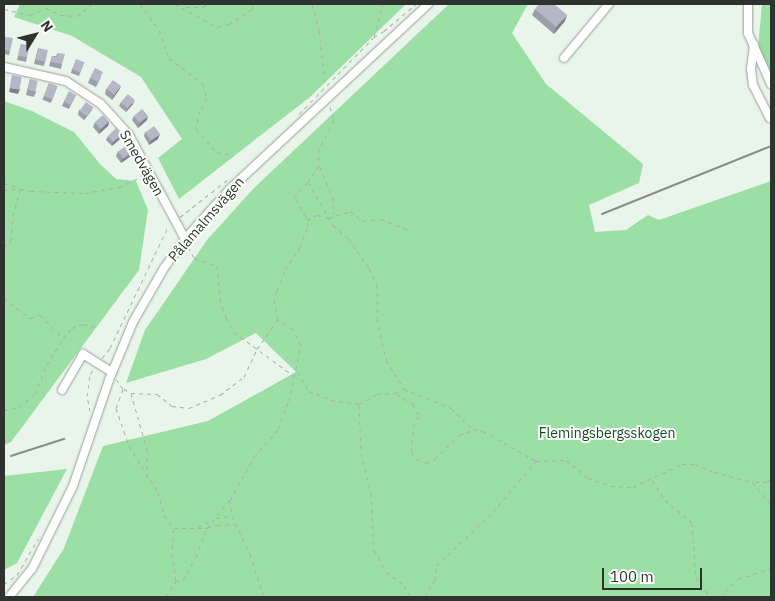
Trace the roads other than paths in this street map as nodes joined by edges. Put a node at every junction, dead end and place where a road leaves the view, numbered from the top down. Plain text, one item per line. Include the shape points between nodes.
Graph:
1 (428, 4) edge
2 (609, 4) edge
3 (748, 4) edge
4 (754, 45) junction
5 (564, 58) dead end
6 (4, 67) edge
7 (771, 84) edge
8 (770, 118) dead end
9 (184, 239) junction
10 (112, 372) junction
11 (62, 390) dead end
12 (9, 597) edge

1 - 9 street, Pålamalmsvägen via 231,188
2 - 5 street
3 - 4 street via 747,28
4 - 7 street
4 - 8 street via 751,68 754,85
6 - 9 street, Smedvägen via 66,82 102,104 129,135
9 - 10 street, Pålamalmsvägen via 134,322
10 - 11 street via 83,354
10 - 12 street, Pålamalmsvägen via 73,486 32,569

